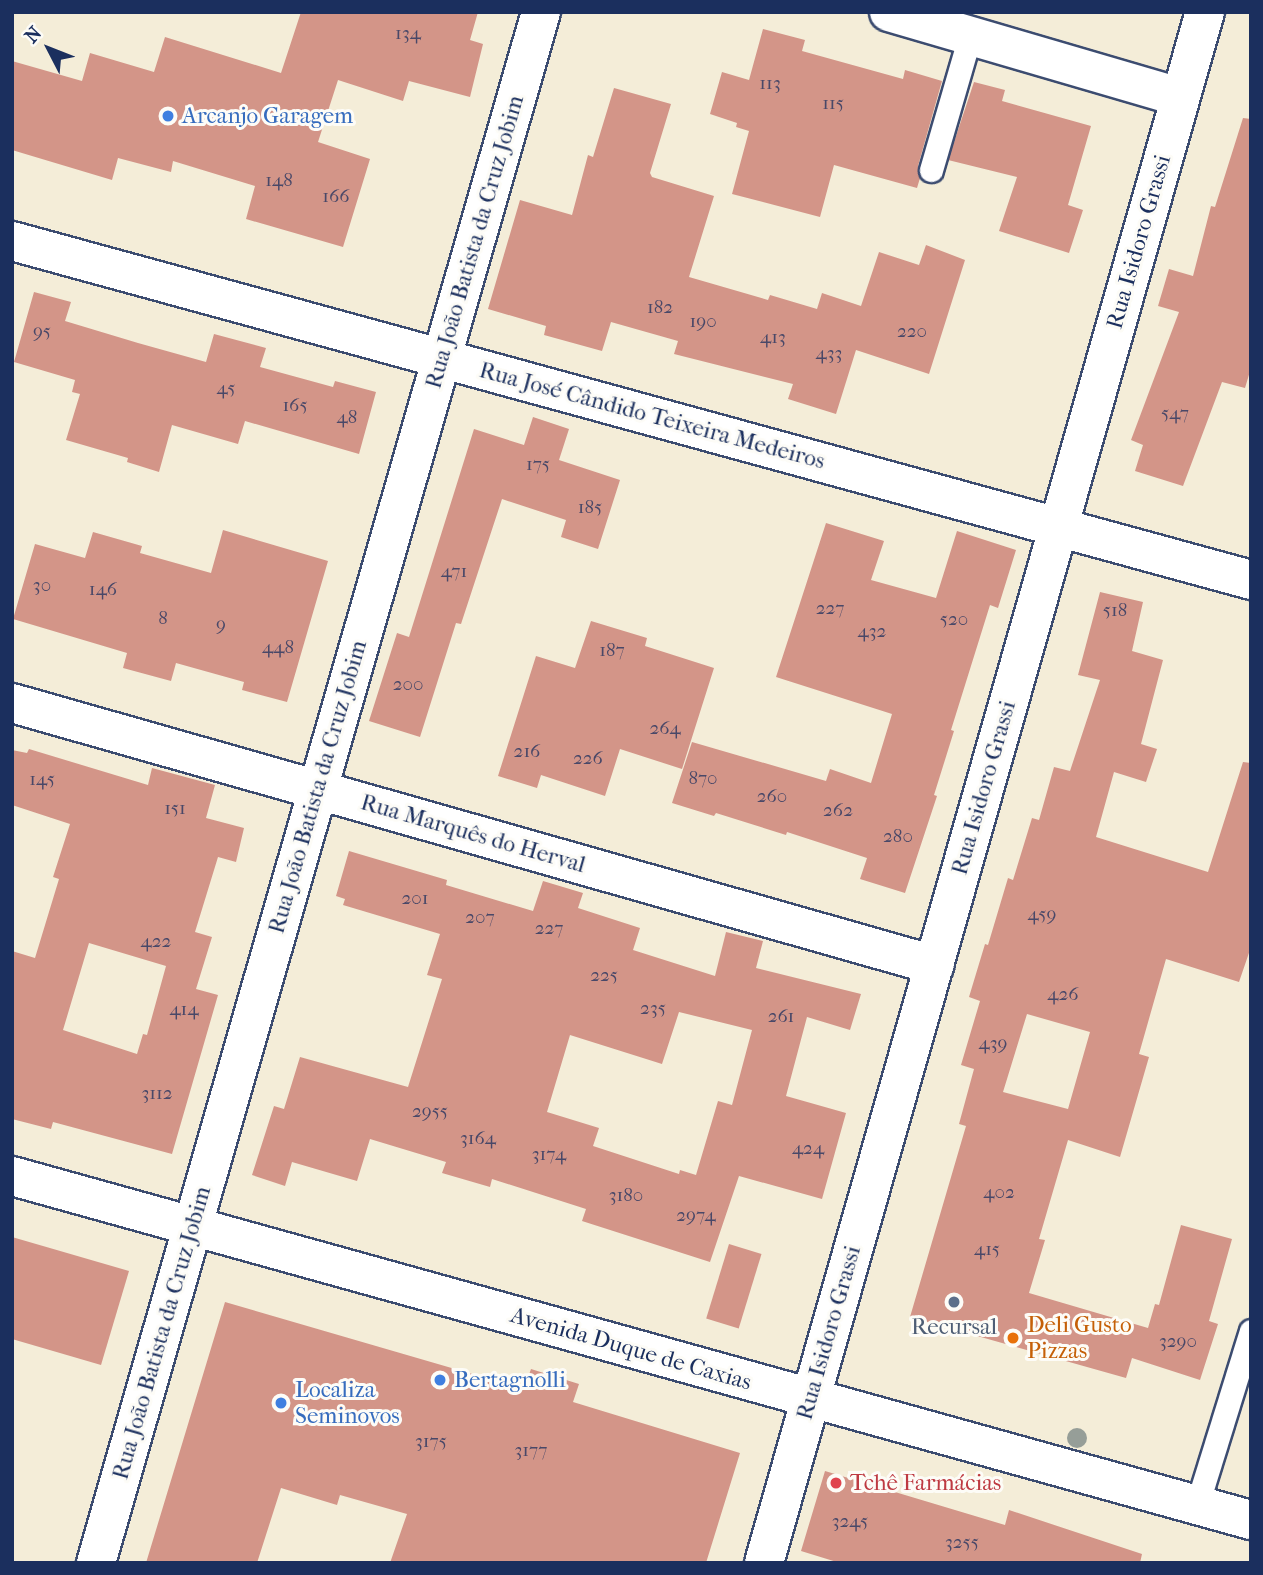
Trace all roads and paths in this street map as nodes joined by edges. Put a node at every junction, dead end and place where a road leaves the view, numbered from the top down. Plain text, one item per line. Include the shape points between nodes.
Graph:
1 (541, 12) edge
2 (889, 12) edge
3 (1205, 12) edge
4 (970, 36) junction
5 (1180, 97) junction
6 (930, 170) dead end
7 (12, 241) edge
8 (442, 358) junction
9 (1059, 527) junction
10 (1251, 580) edge
11 (12, 703) edge
12 (318, 790) junction
13 (934, 965) junction
14 (12, 1176) edge
15 (192, 1226) junction
16 (1251, 1331) edge
17 (811, 1398) junction
18 (1197, 1505) junction
19 (1251, 1520) edge
20 (96, 1563) edge
21 (764, 1563) edge

1 - 8 street, Rua João Batista da Cruz Jobim
2 - 4 street
3 - 5 street, Rua Isidoro Grassi
4 - 5 street
4 - 6 lane
5 - 9 street, Rua Isidoro Grassi
7 - 8 street, Rua José Cândido Teixeira Medeiros
8 - 9 street, Rua José Cândido Teixeira Medeiros
8 - 12 street, Rua João Batista da Cruz Jobim
9 - 10 street, Rua José Cândido Teixeira Medeiros
9 - 13 street, Rua Isidoro Grassi
11 - 12 street, Rua Marquês do Herval
12 - 13 street, Rua Marquês do Herval
12 - 15 street, Rua João Batista da Cruz Jobim
13 - 17 street, Rua Isidoro Grassi
14 - 15 street, Avenida Duque de Caxias
15 - 17 street, Avenida Duque de Caxias
15 - 20 street, Rua João Batista da Cruz Jobim
16 - 18 lane
17 - 18 street, Avenida Duque de Caxias
17 - 21 street, Rua Isidoro Grassi
18 - 19 street, Avenida Duque de Caxias

